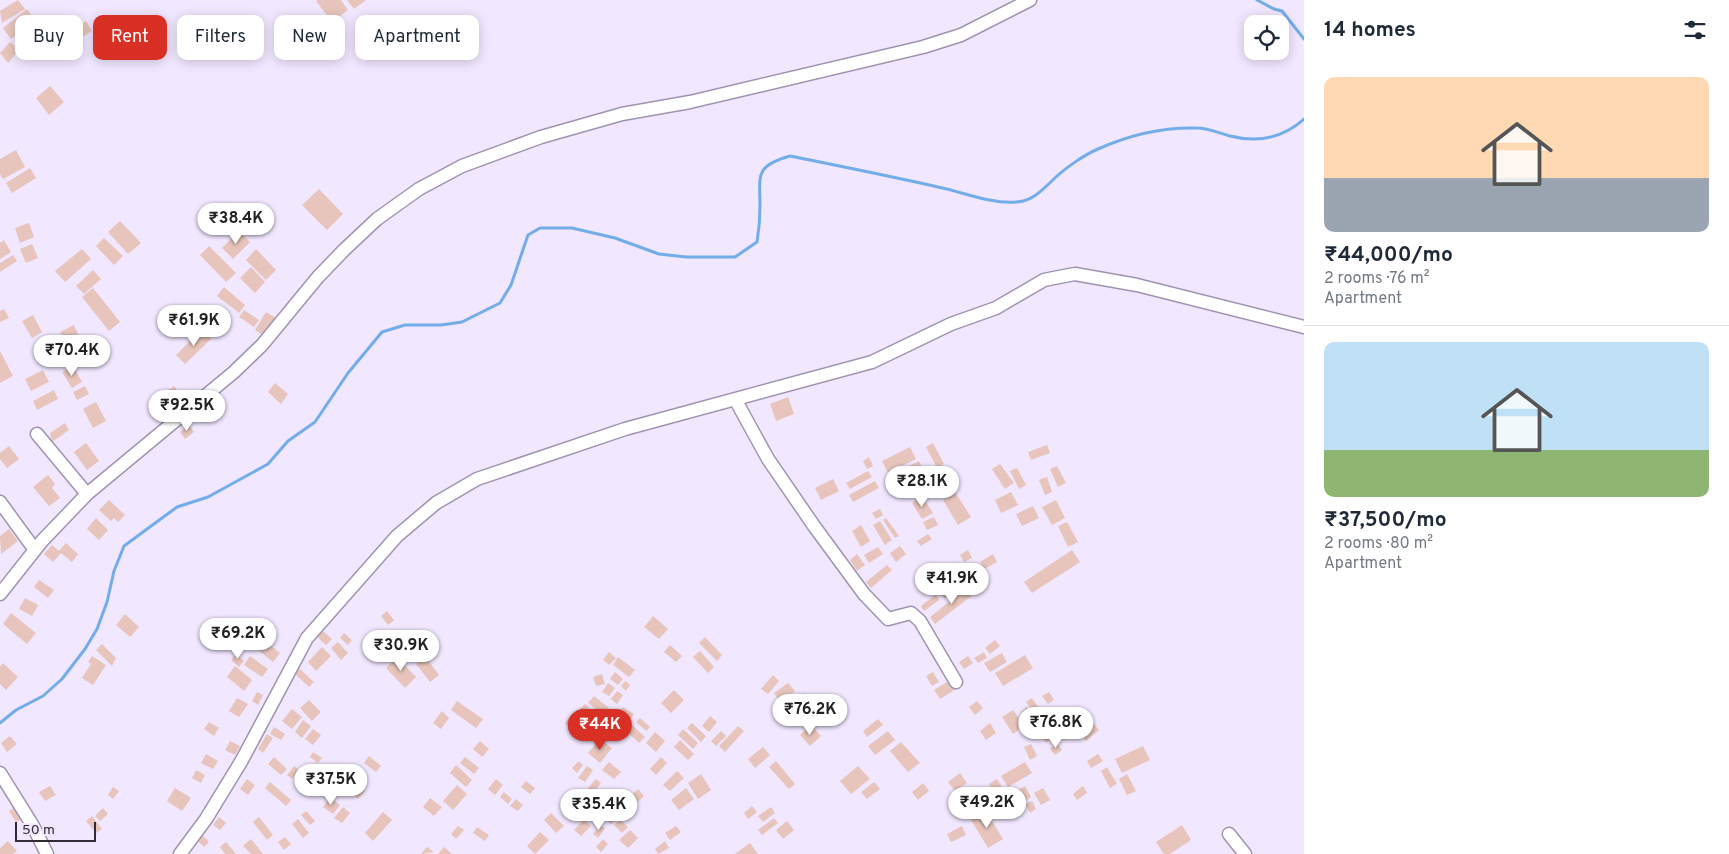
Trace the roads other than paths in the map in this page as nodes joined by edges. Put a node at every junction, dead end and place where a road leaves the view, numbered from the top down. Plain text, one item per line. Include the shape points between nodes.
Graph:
1 (1030, 0) edge
2 (1304, 327) edge
3 (735, 400) junction
4 (37, 434) dead end
5 (87, 494) junction
6 (0, 502) edge
7 (35, 550) junction
8 (0, 594) edge
9 (956, 682) dead end
10 (0, 773) edge
11 (1229, 834) dead end
12 (47, 854) edge
13 (180, 854) edge
14 (1245, 854) edge

1 - 5 street via 961,35 922,47 690,102 622,114 541,137 462,166 419,189 377,219 318,277 262,345 234,372
2 - 3 street via 1137,285 1074,274 1044,280 996,308 950,324 872,362
3 - 9 street via 768,458 864,594 888,619 910,614 920,621
3 - 13 street via 546,454 477,479 436,503 397,536 307,638 242,760
4 - 5 street
5 - 7 street
6 - 7 street
7 - 8 street
10 - 12 street
11 - 14 street

